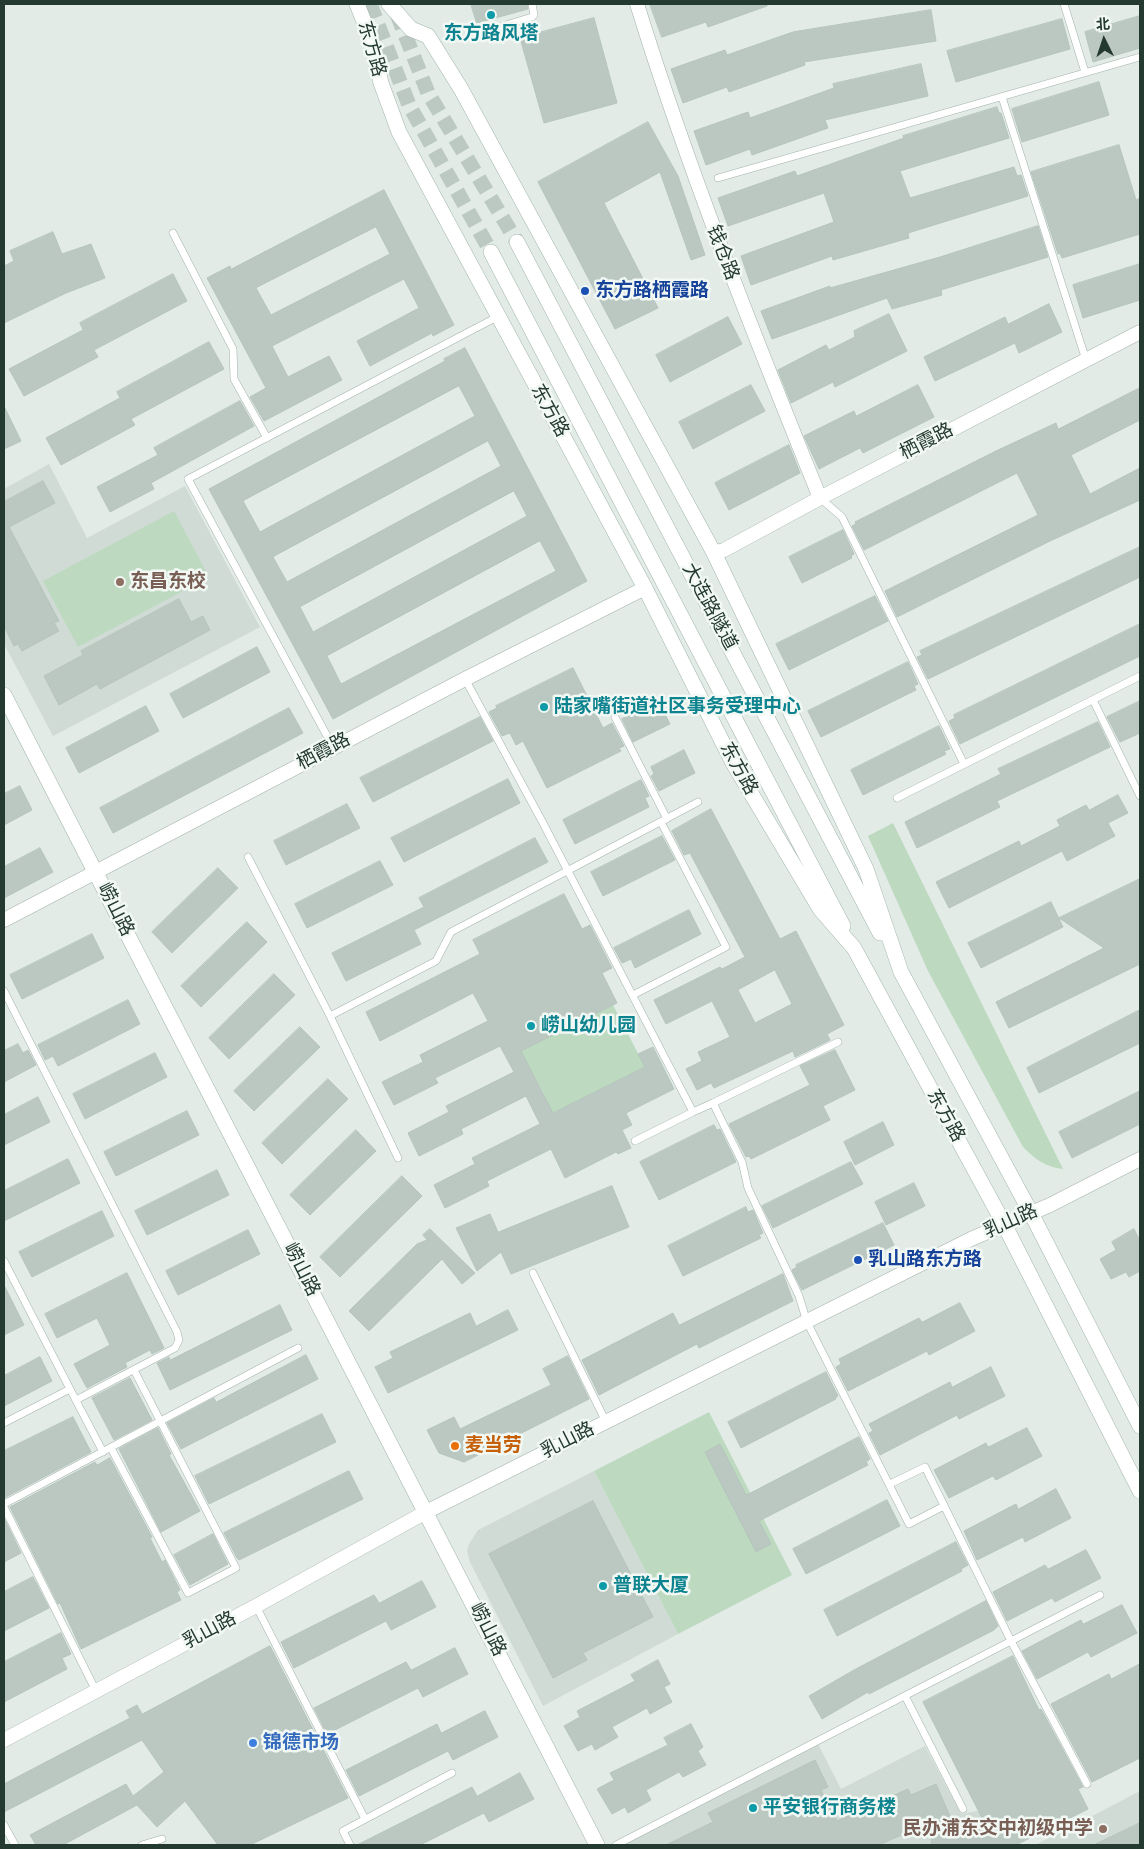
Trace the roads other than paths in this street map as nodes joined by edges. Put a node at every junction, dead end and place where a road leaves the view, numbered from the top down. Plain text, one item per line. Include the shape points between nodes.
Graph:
1 (357, 4) edge
2 (389, 4) edge
3 (532, 4) edge
4 (637, 4) edge
5 (1064, 4) edge
6 (490, 30) dead end
7 (1140, 57) edge
8 (1085, 72) junction
9 (1002, 97) junction
10 (718, 178) dead end
11 (173, 233) dead end
12 (517, 242) tunnel mouth
13 (491, 252) tunnel mouth
14 (497, 317) junction
15 (1140, 332) edge
16 (1086, 360) junction
17 (268, 438) junction
18 (820, 498) junction
19 (714, 553) junction
20 (645, 588) junction
21 (1140, 676) edge
22 (465, 679) junction
23 (4, 695) edge
24 (1093, 700) junction
25 (615, 717) dead end
26 (333, 747) junction
27 (964, 764) junction
28 (1140, 796) edge
29 (897, 798) dead end
30 (698, 802) dead end
31 (664, 820) junction
32 (248, 857) dead end
33 (95, 872) junction
34 (568, 872) junction
35 (4, 920) edge
36 (854, 948) junction
37 (901, 972) junction
38 (4, 991) edge
39 (633, 995) junction
40 (330, 1016) junction
41 (838, 1042) dead end
42 (713, 1103) junction
43 (693, 1112) junction
44 (635, 1141) dead end
45 (398, 1158) dead end
46 (1140, 1160) edge
47 (1031, 1213) junction
48 (1004, 1224) junction
49 (4, 1261) edge
50 (533, 1273) dead end
51 (807, 1322) junction
52 (298, 1348) dead end
53 (134, 1370) junction
54 (70, 1389) junction
55 (76, 1400) junction
56 (161, 1422) junction
57 (606, 1422) junction
58 (4, 1423) edge
59 (1140, 1426) edge
60 (111, 1448) junction
61 (103, 1452) junction
62 (890, 1484) junction
63 (1140, 1491) edge
64 (4, 1505) edge
65 (944, 1506) junction
66 (426, 1512) junction
67 (1100, 1595) dead end
68 (256, 1606) junction
69 (1011, 1641) junction
70 (96, 1691) junction
71 (905, 1696) junction
72 (4, 1740) edge
73 (452, 1773) dead end
74 (1087, 1784) dead end
75 (963, 1808) dead end
76 (365, 1819) junction
77 (4, 1825) edge
78 (162, 1839) dead end
79 (15, 1845) edge
80 (142, 1845) edge
81 (350, 1845) edge
82 (597, 1845) edge
83 (616, 1845) edge

1 - 14 main road, 东方路 via 399,132
2 - 19 main road, 东方路 via 410,29 428,36 461,89
3 - 6 lane via 532,17
4 - 18 street, 钱仓路 via 692,173
5 - 8 lane
7 - 8 lane
8 - 9 lane
9 - 10 lane
9 - 16 lane
11 - 17 lane via 233,348 234,379
12 - 37 main road, 大连路隧道
13 - 36 main road, 大连路隧道
14 - 17 lane
14 - 20 main road, 东方路
15 - 16 street, 栖霞路
16 - 18 street, 栖霞路
17 - 26 lane via 188,479
18 - 19 street, 栖霞路
18 - 27 lane via 842,517
19 - 37 main road, 东方路 via 866,869
20 - 22 street, 栖霞路
20 - 36 main road, 东方路 via 733,763 820,909
21 - 24 lane
22 - 26 street, 栖霞路
22 - 34 lane
23 - 33 main road, 崂山路
24 - 27 lane
24 - 28 lane
25 - 31 lane
26 - 33 street, 栖霞路
27 - 29 lane
30 - 31 lane
31 - 34 lane
31 - 39 lane via 726,947
32 - 40 lane
33 - 35 street, 栖霞路
33 - 66 main road, 崂山路
34 - 39 lane
34 - 40 lane via 451,932 436,961
36 - 48 main road, 东方路
37 - 47 main road, 东方路
38 - 53 lane via 177,1332 179,1340 175,1348
39 - 43 lane
40 - 45 lane
41 - 42 lane
42 - 43 lane
42 - 51 lane via 742,1162 748,1188 799,1296
43 - 44 lane
46 - 47 street, 乳山路
47 - 48 street, 乳山路
47 - 59 main road, 东方路
48 - 51 street, 乳山路
48 - 63 main road, 东方路
49 - 54 lane
50 - 57 lane
51 - 57 street, 乳山路
51 - 62 lane
52 - 56 lane
53 - 55 lane
53 - 56 lane
54 - 55 lane
54 - 58 lane
55 - 61 lane
56 - 60 lane
56 - 60 lane via 236,1568 188,1593
57 - 66 street, 乳山路
60 - 61 lane
61 - 64 lane
62 - 65 lane via 924,1467
62 - 65 lane via 909,1524
64 - 70 lane
65 - 69 lane
66 - 68 street, 乳山路
66 - 82 main road, 崂山路
67 - 69 lane
68 - 70 street, 乳山路
68 - 76 lane
69 - 71 lane
69 - 74 lane
70 - 72 street, 乳山路
71 - 75 lane
71 - 83 lane
73 - 76 lane
76 - 81 lane via 343,1831
77 - 79 lane
78 - 80 lane

